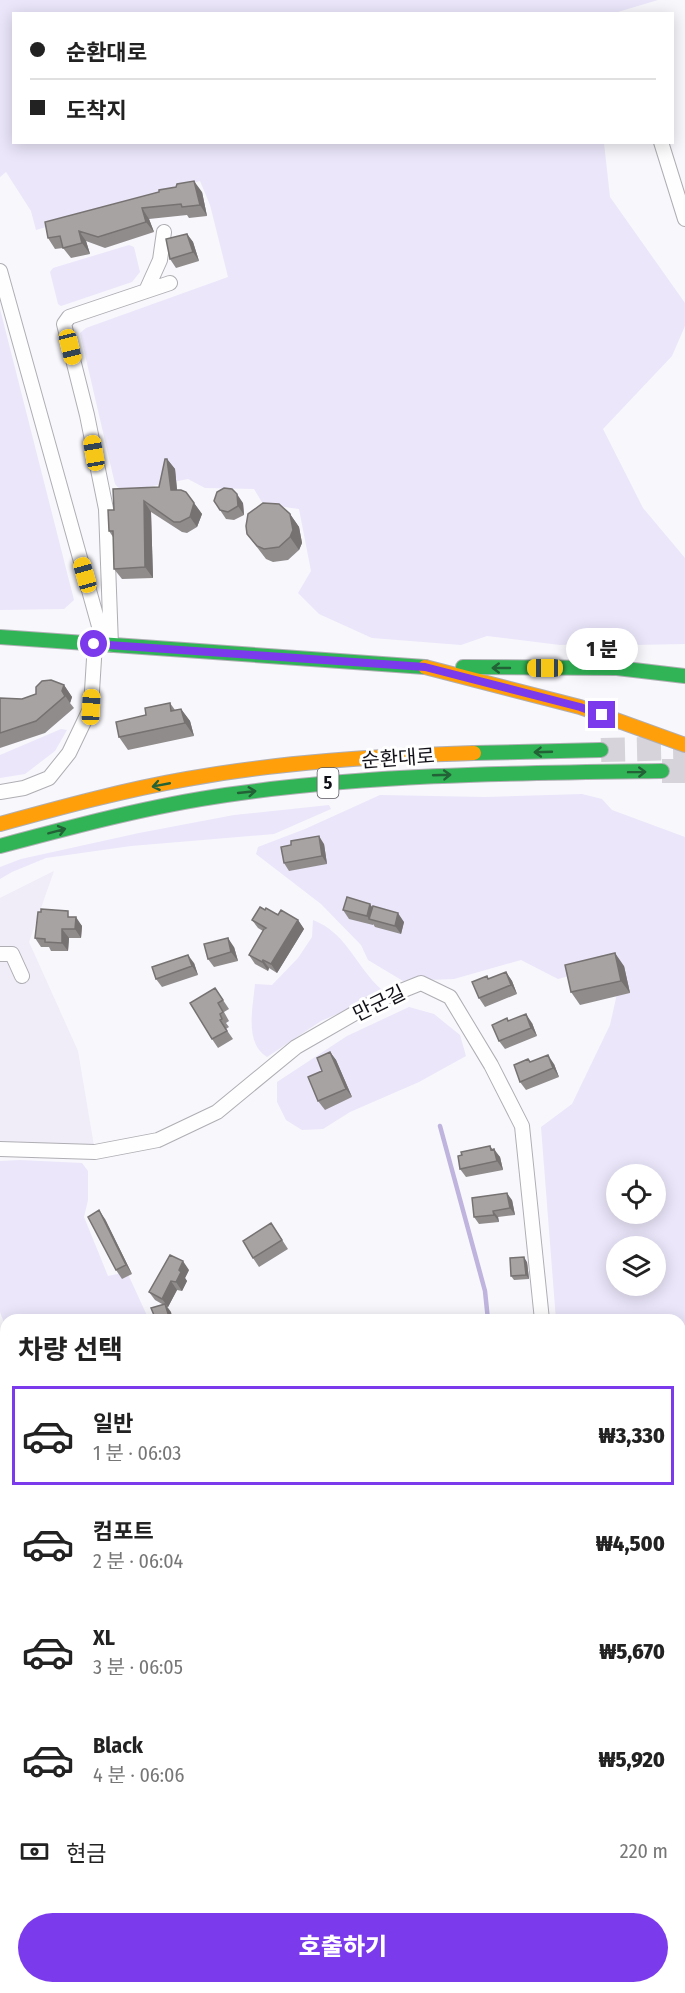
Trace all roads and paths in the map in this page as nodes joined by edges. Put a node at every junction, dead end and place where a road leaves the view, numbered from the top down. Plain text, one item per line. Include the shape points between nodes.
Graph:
1 (662, 144) edge
2 (685, 219) edge
3 (164, 232) dead end
4 (0, 274) edge
5 (170, 283) dead end
6 (146, 291) junction
7 (0, 637) edge
8 (103, 644) junction
9 (425, 667) junction
10 (685, 676) edge
11 (685, 745) edge
12 (601, 750) tunnel mouth
13 (662, 771) tunnel mouth
14 (0, 792) edge
15 (0, 824) edge
16 (0, 846) edge
17 (0, 954) edge
18 (22, 976) dead end
19 (0, 1149) edge
20 (542, 1314) edge

1 - 2 street
3 - 6 street via 160,260
4 - 8 street
5 - 6 street
6 - 8 street via 69,317 64,324 106,509
7 - 8 main road
8 - 9 main road
8 - 14 street via 91,707 69,753 49,778
10 -> 9 main road via 617,668
9 - 11 main road via 580,707
12 -> 15 main road, 순환대로 / 5 via 331,760 216,774 84,800
16 -> 13 main road, 순환대로 / 5 via 97,820 225,795 332,782 441,774
17 - 18 street via 12,954
19 - 20 street, 만군길 via 95,1152 158,1140 217,1112 296,1047 376,1001 421,983 450,997 522,1126

